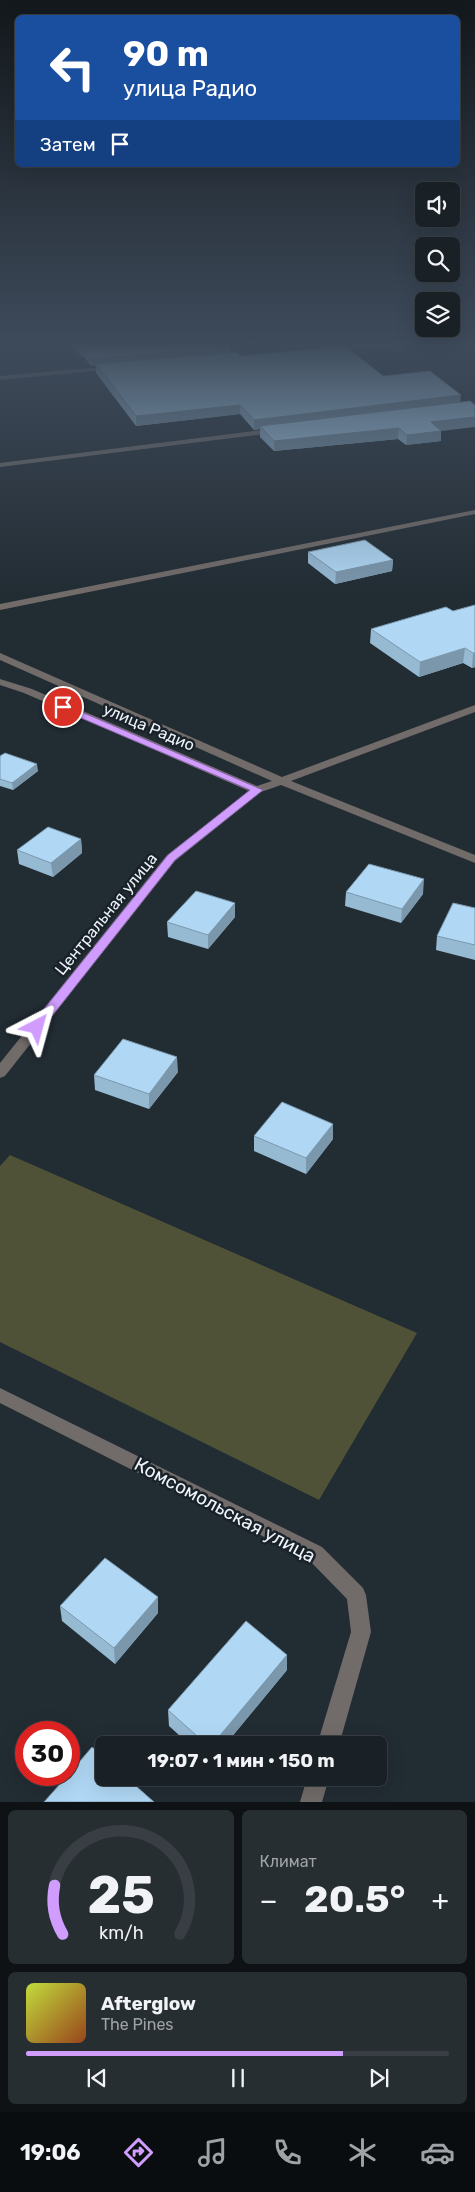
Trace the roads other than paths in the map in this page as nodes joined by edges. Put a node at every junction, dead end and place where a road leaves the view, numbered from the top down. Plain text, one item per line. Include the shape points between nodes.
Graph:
1 (287, 429) edge
2 (0, 465) edge
3 (475, 512) edge
4 (0, 607) edge
5 (0, 656) edge
6 (0, 682) edge
7 (475, 708) edge
8 (281, 780) junction
9 (257, 790) junction
10 (475, 860) edge
11 (0, 1073) edge
12 (0, 1395) edge
13 (331, 1736) edge
14 (316, 1786) edge
15 (311, 1802) edge

1 - 2 street
3 - 4 street
5 - 8 street
6 - 9 street, улица Радио via 28,691
7 - 8 street, Центральная улица
8 - 9 street, Центральная улица
8 - 10 street
9 - 11 street, Центральная улица via 171,858
12 - 13 street, Комсомольская улица via 315,1553 356,1595 361,1632
14 - 15 street

